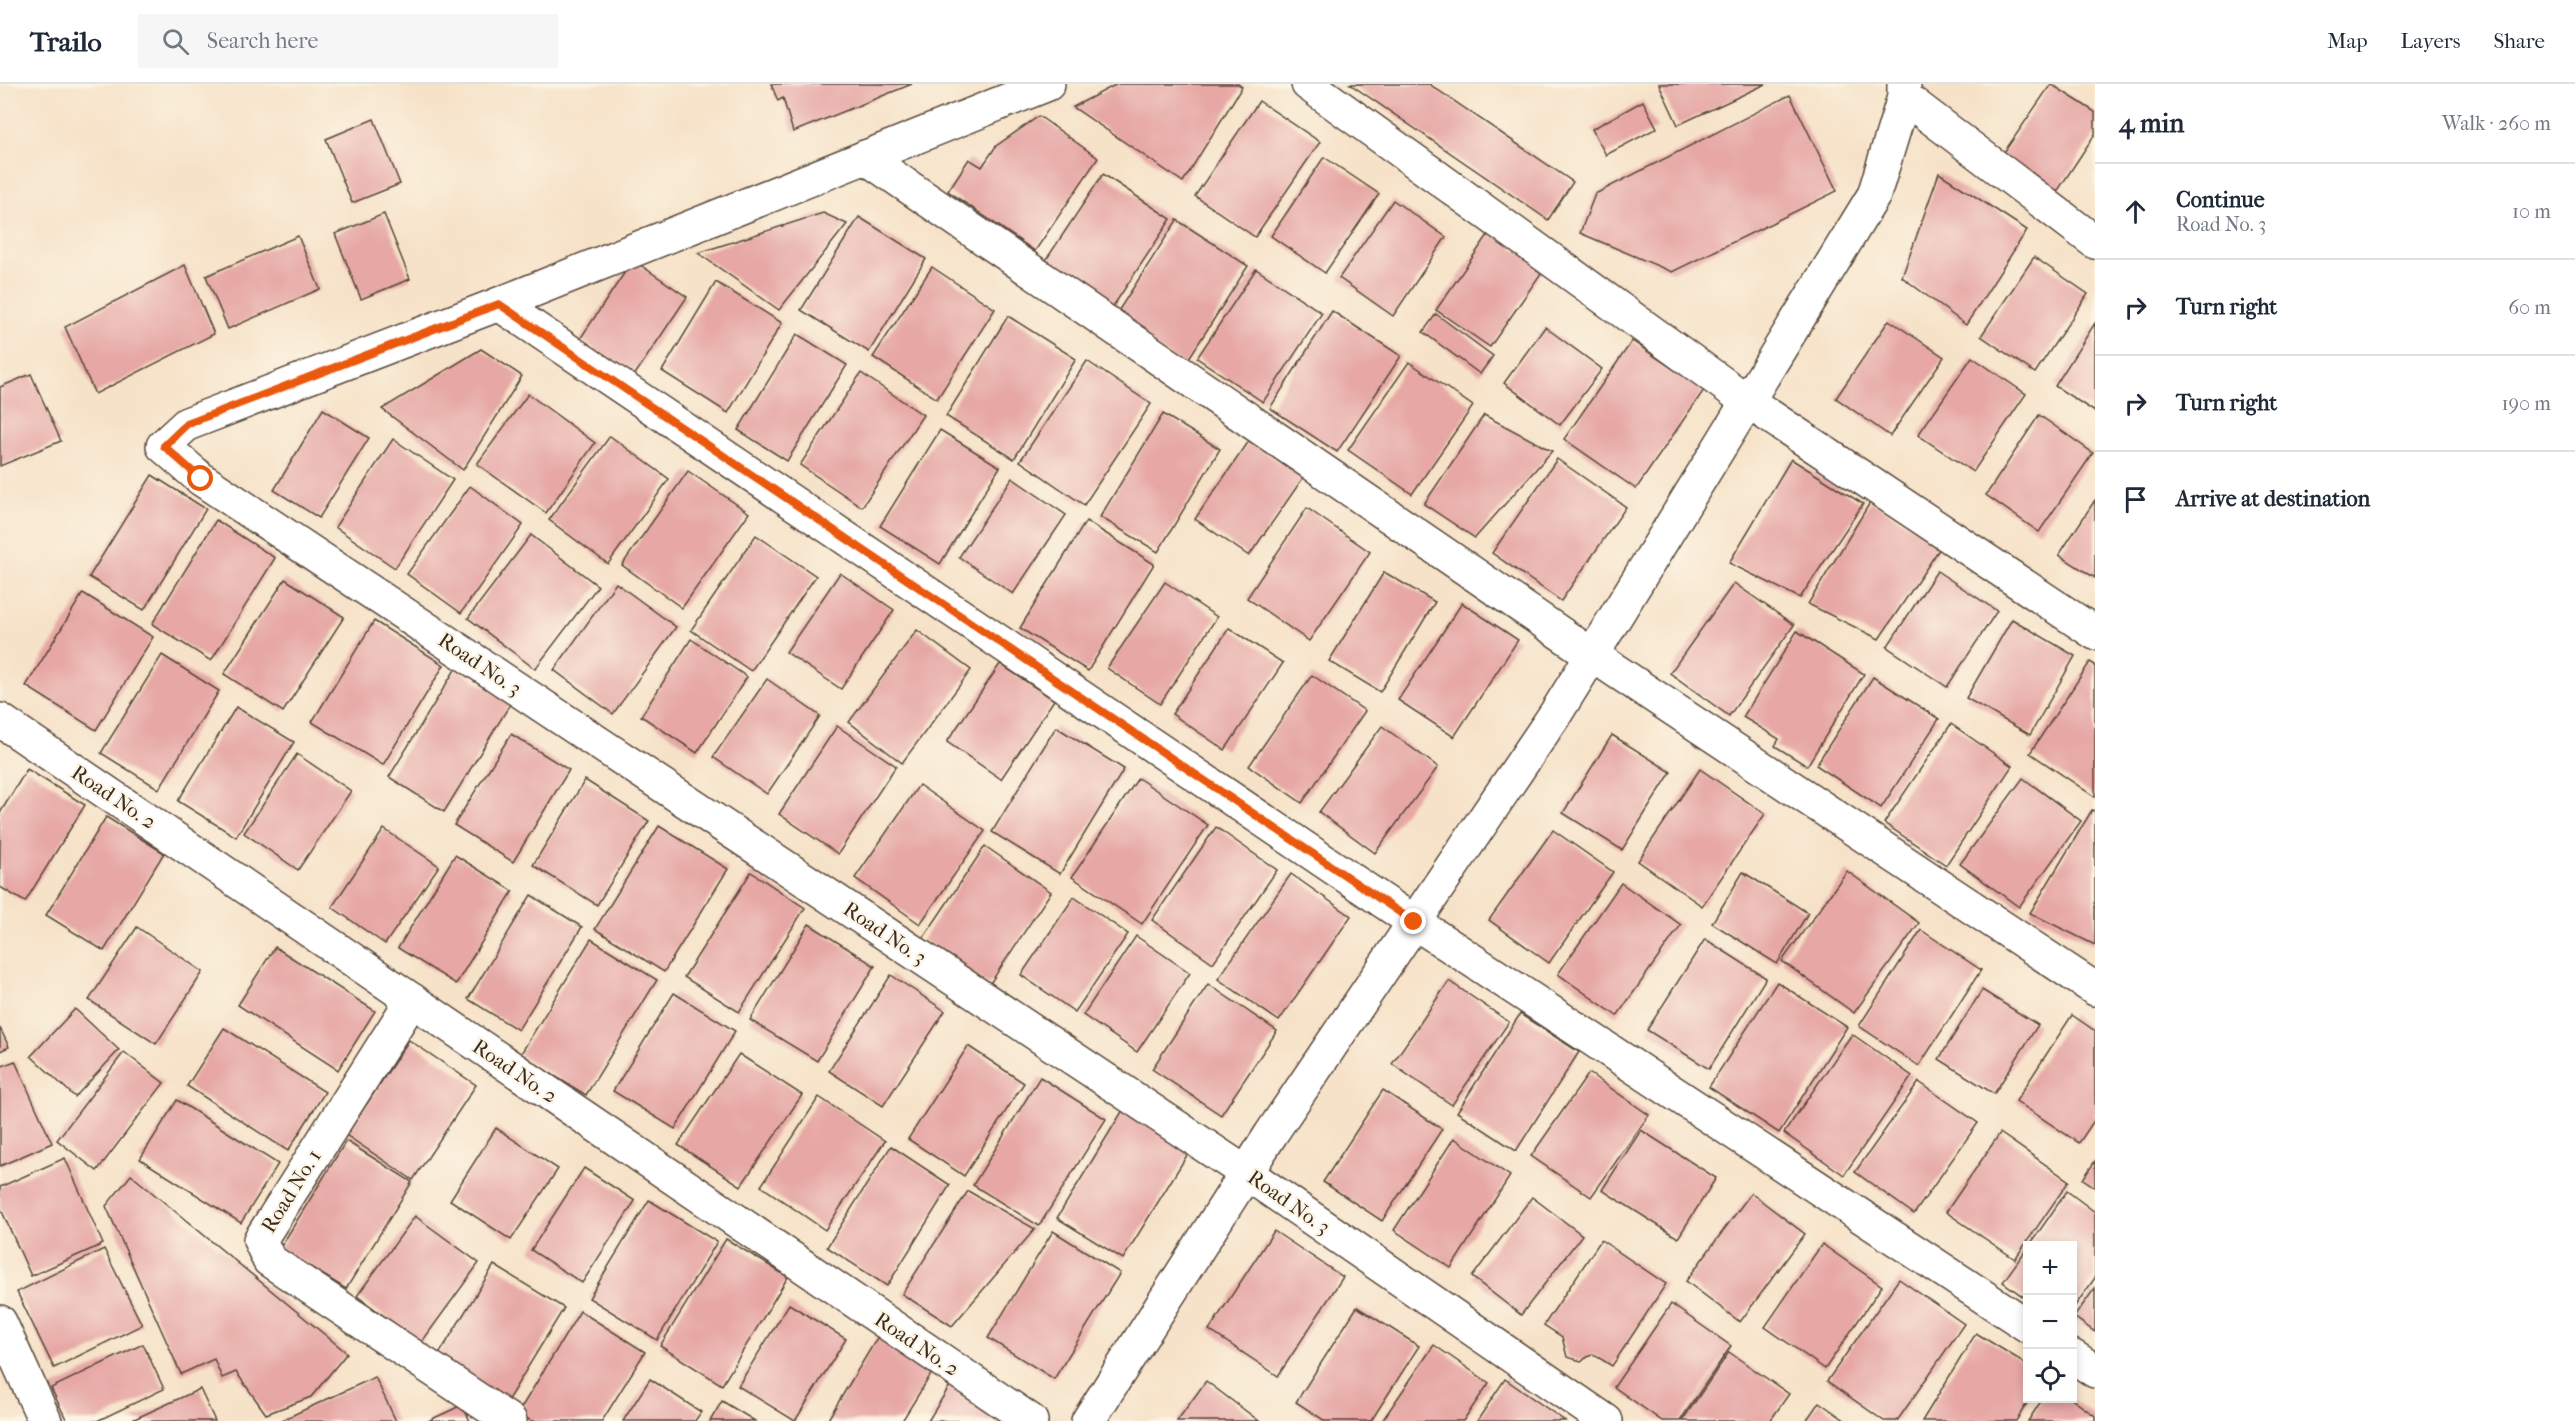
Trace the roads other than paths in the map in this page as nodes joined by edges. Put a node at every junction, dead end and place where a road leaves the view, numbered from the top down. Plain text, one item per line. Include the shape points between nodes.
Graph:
1 (1308, 84) edge
2 (1038, 86) edge
3 (1904, 91) edge
4 (865, 157) junction
5 (2095, 242) edge
6 (499, 304) junction
7 (1747, 402) junction
8 (2095, 633) edge
9 (1592, 656) junction
10 (0, 720) edge
11 (1414, 922) junction
12 (2095, 989) edge
13 (412, 1000) junction
14 (1246, 1173) junction
15 (0, 1322) edge
16 (2023, 1323) edge
17 (2077, 1359) edge
18 (2095, 1371) edge
19 (45, 1421) edge
20 (510, 1421) edge
21 (1031, 1421) edge
22 (1088, 1421) edge
23 (1606, 1421) edge

1 - 7 street
2 - 4 street
3 - 5 street
3 - 7 street via 1874,195
4 - 6 street
4 - 9 street
6 - 11 street
6 - 14 street, Road No. 3 via 187,424 164,446 201,479
7 - 8 street
7 - 9 street
9 - 11 street
9 - 12 street
10 - 13 street, Road No. 2
11 - 14 street
11 - 16 street
13 - 20 street, Road No. 1 via 260,1240 269,1260
13 - 21 street, Road No. 2
14 - 22 street
14 - 23 street, Road No. 3
15 - 19 street
17 - 18 street

